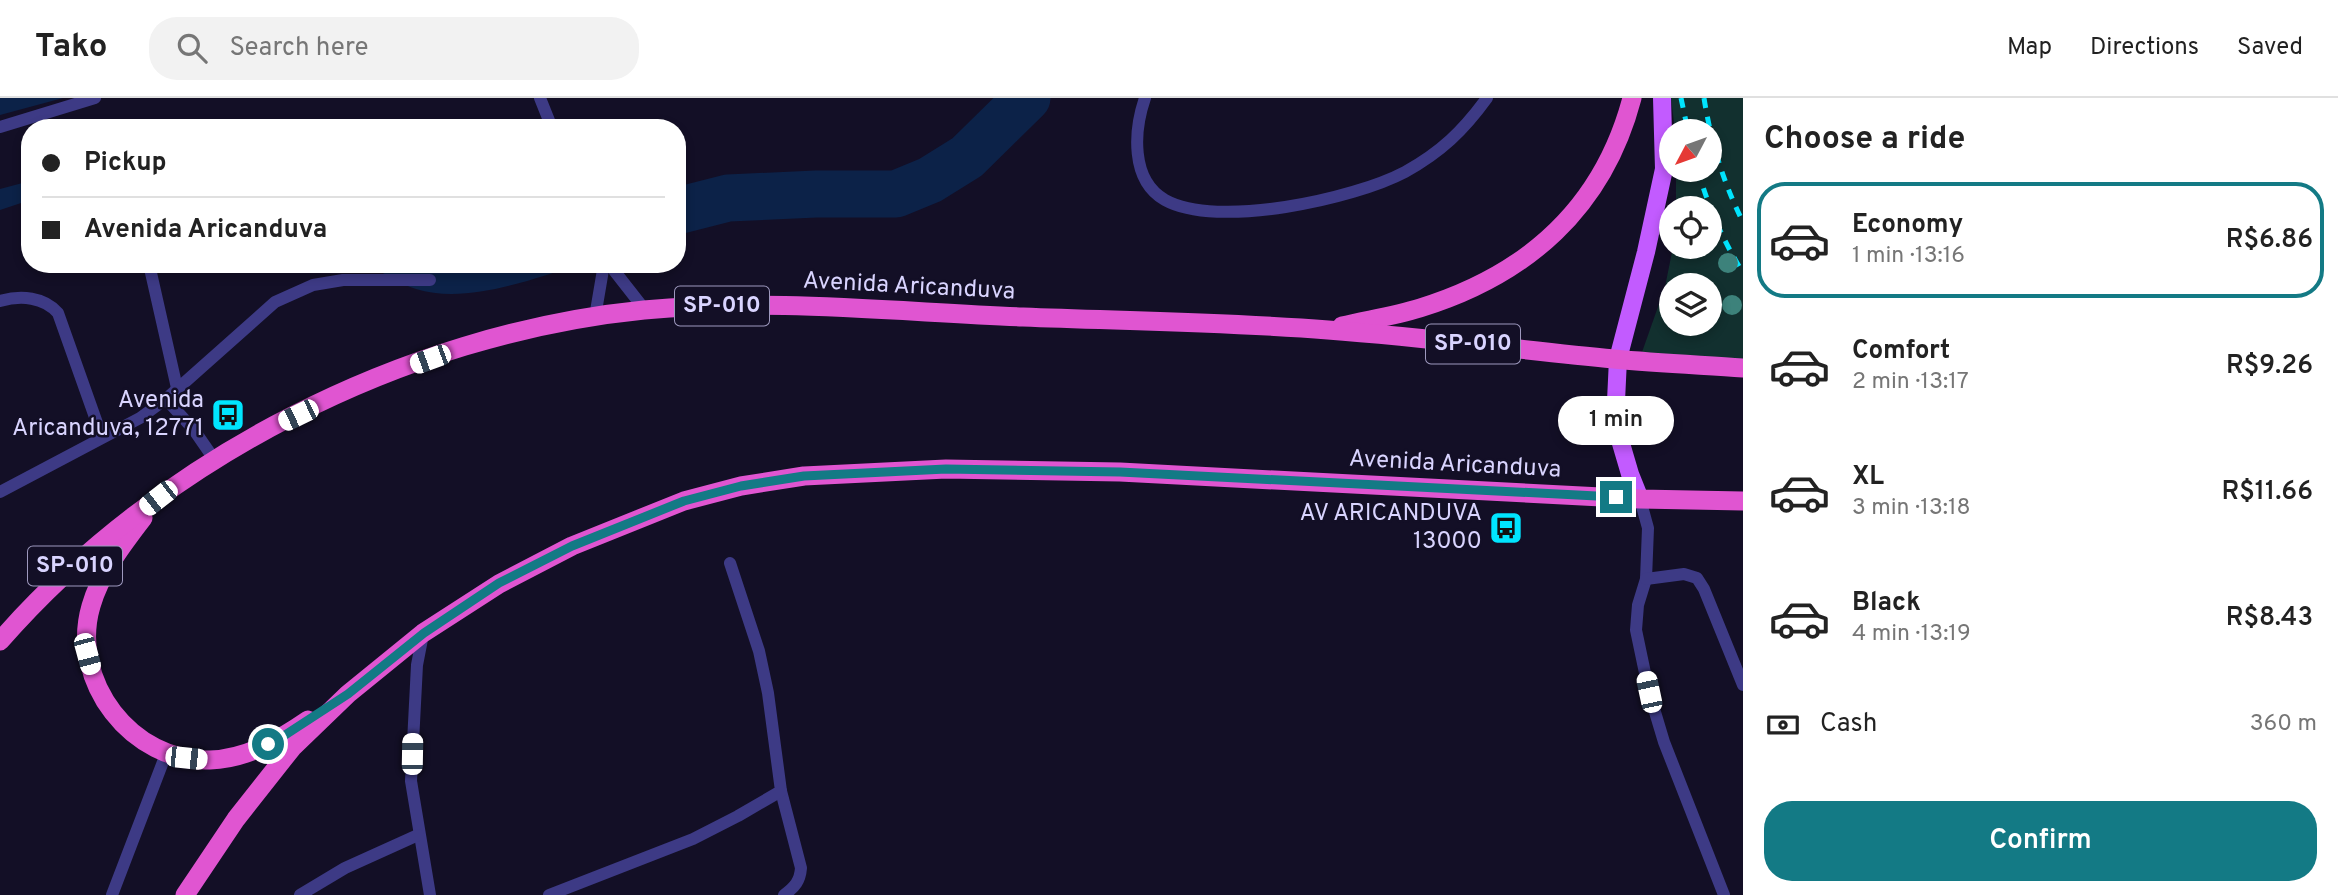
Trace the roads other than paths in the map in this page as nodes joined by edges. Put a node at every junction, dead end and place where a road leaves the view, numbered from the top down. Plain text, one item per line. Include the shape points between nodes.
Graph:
1 (96, 98) edge
2 (540, 98) edge
3 (1144, 98) edge
4 (1487, 98) edge
5 (1632, 98) edge
6 (1662, 98) edge
7 (26, 119) edge
8 (548, 119) edge
9 (21, 121) edge
10 (0, 127) edge
11 (151, 273) edge
12 (604, 273) edge
13 (614, 273) edge
14 (429, 281) dead end
15 (0, 301) edge
16 (645, 310) junction
17 (595, 317) junction
18 (1327, 330) junction
19 (1618, 359) junction
20 (1743, 368) edge
21 (177, 388) junction
22 (166, 399) junction
23 (102, 437) junction
24 (214, 459) junction
25 (0, 492) edge
26 (158, 498) junction
27 (1640, 499) junction
28 (1743, 501) edge
29 (730, 563) dead end
30 (1646, 579) junction
31 (424, 633) junction
32 (0, 641) edge
33 (1743, 685) edge
34 (348, 694) junction
35 (166, 754) junction
36 (781, 790) junction
37 (418, 835) junction
38 (112, 895) edge
39 (186, 895) edge
40 (300, 895) edge
41 (430, 895) edge
42 (549, 895) edge
43 (784, 895) edge
44 (1724, 895) edge

1 - 7 lane
2 - 8 lane
3 - 4 lane via 1136,144 1149,184 1163,199 1186,208 1223,212 1290,206 1402,174 1441,150
5 - 18 highway via 1615,151 1595,187 1544,244 1472,288 1420,308
6 - 19 main road via 1664,169
9 - 10 lane
11 - 21 lane
12 - 17 lane
13 - 16 lane
14 - 21 lane via 343,280 313,285 275,302
15 - 23 lane via 44,301 58,313
16 - 17 highway, Avenida Aricanduva / SP-010
16 - 18 highway, Avenida Aricanduva / SP-010 via 821,306
17 - 24 highway, Avenida Aricanduva / SP-010 via 532,327 427,360 363,384
18 - 19 highway, Avenida Aricanduva / SP-010
19 - 20 highway, Avenida Aricanduva / SP-010
19 - 27 main road via 1620,440
21 - 22 lane
22 - 23 lane
22 - 24 lane
23 - 25 lane
24 - 26 highway, Avenida Aricanduva / SP-010
26 - 32 highway, Avenida Aricanduva / SP-010 via 61,578
26 - 35 highway via 97,590 90,607 87,654 113,714
27 - 28 highway, Avenida Aricanduva
27 - 30 lane via 1648,528
27 - 31 highway, Avenida Aricanduva via 1120,472 946,469 804,476 684,501 572,546 499,583
29 - 36 lane via 768,693
30 - 33 lane via 1684,574 1697,578
30 - 44 lane via 1636,630 1649,692
31 - 34 highway, Avenida Aricanduva
31 - 37 lane via 412,727 411,781
34 - 35 highway via 282,737 242,754 208,760
34 - 39 highway, Avenida Aricanduva via 284,759 236,819
35 - 38 lane
36 - 42 lane via 693,839
36 - 43 lane via 801,868 800,879
37 - 40 lane via 345,868
37 - 41 lane

